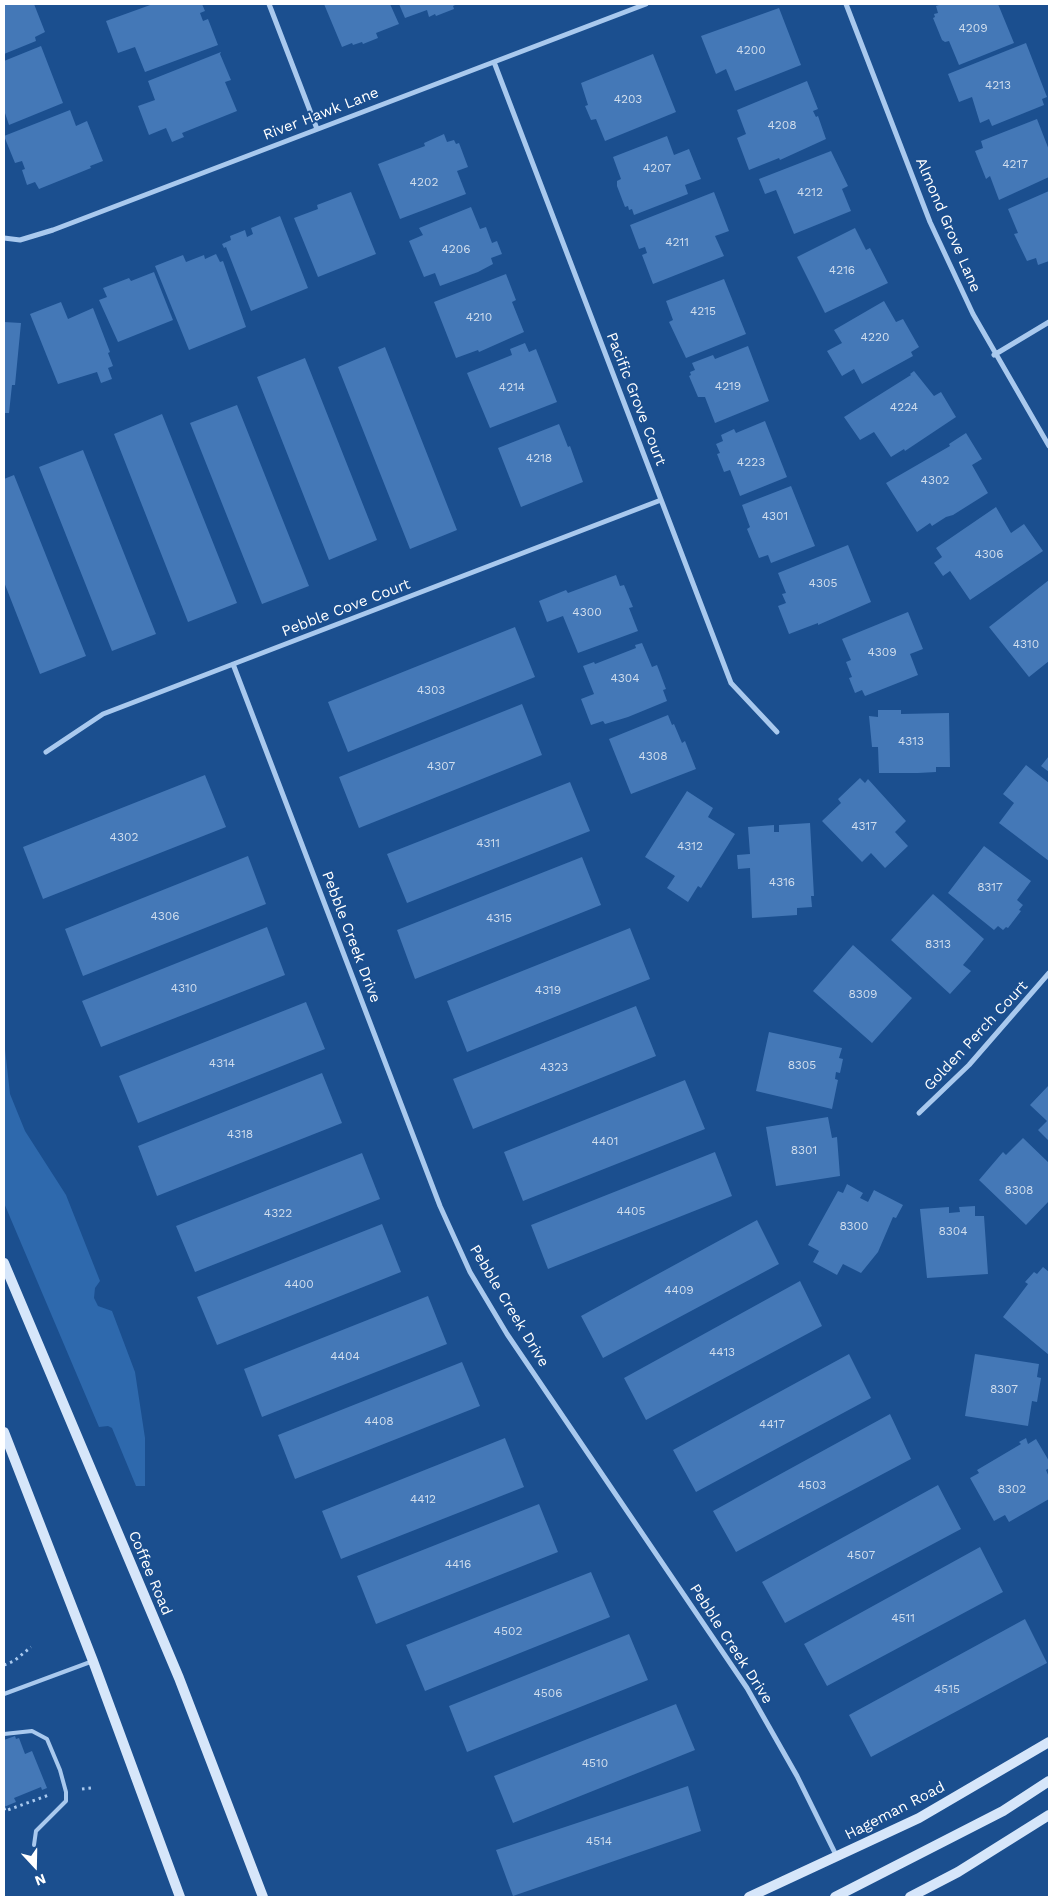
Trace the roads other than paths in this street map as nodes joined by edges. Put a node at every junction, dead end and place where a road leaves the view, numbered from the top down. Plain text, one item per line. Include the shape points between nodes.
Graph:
1 (269, 4) edge
2 (646, 4) edge
3 (846, 4) edge
4 (494, 62) junction
5 (317, 129) junction
6 (4, 238) edge
7 (1049, 322) edge
8 (994, 355) junction
9 (1049, 446) edge
10 (662, 500) junction
11 (233, 664) junction
12 (777, 732) dead end
13 (46, 752) dead end
14 (1049, 973) edge
15 (919, 1114) dead end
16 (4, 1263) edge
17 (4, 1432) edge
18 (93, 1661) junction
19 (4, 1694) edge
20 (4, 1734) edge
21 (1049, 1742) edge
22 (1049, 1781) edge
23 (1049, 1815) edge
24 (34, 1845) dead end
25 (837, 1857) junction
26 (180, 1897) edge
27 (263, 1897) edge
28 (749, 1897) edge
29 (835, 1897) edge
30 (910, 1897) edge

1 - 5 street
2 - 4 street, River Hawk Lane
3 - 8 street, Almond Grove Lane via 930,222
4 - 5 street, River Hawk Lane
4 - 10 street, Pacific Grove Court
5 - 6 street, River Hawk Lane via 53,230 20,240
7 - 8 street
8 - 9 street, Almond Grove Lane
10 - 11 street, Pebble Cove Court
10 - 12 street, Pacific Grove Court via 731,683
11 - 13 street, Pebble Cove Court via 103,714
11 - 25 street, Pebble Creek Drive via 440,1206 470,1272 507,1334 747,1688 797,1776
14 - 15 street, Golden Perch Court via 969,1065
16 - 27 main road, Coffee Road via 179,1678
17 - 18 main road
18 - 19 lane
18 - 26 main road
20 - 24 lane via 32,1731 48,1739 66,1792 66,1801 36,1831
21 - 25 main road, Hageman Road via 919,1818
22 - 29 main road via 1003,1811
23 - 30 main road via 958,1872
25 - 28 main road, Hageman Road

